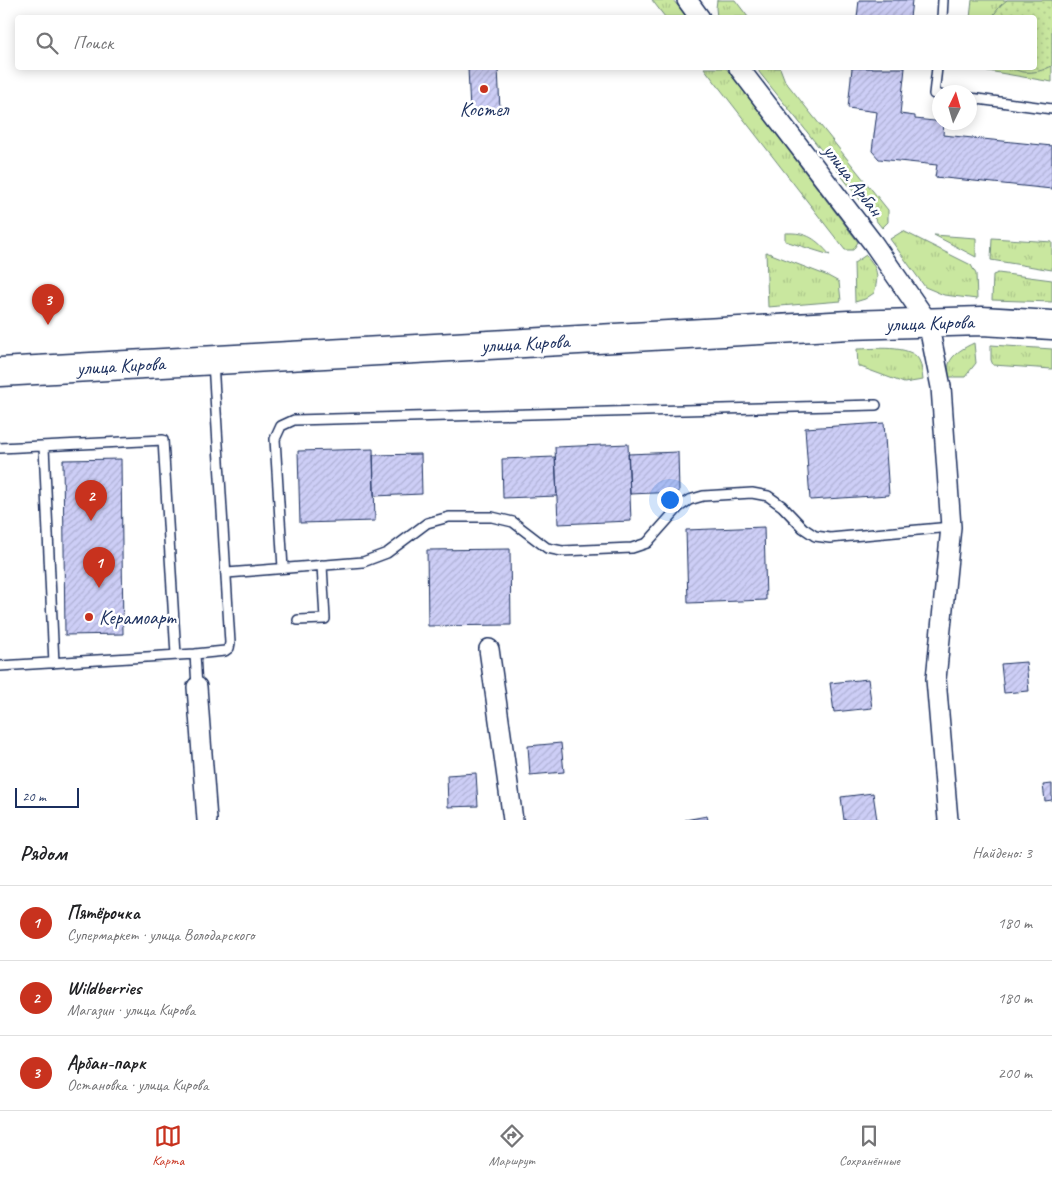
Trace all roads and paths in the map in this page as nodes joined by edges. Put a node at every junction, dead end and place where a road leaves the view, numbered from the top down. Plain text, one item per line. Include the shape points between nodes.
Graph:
1 (687, 0) edge
2 (943, 0) edge
3 (698, 15) edge
4 (942, 15) edge
5 (741, 70) edge
6 (937, 70) edge
7 (935, 85) edge
8 (977, 99) edge
9 (1052, 109) edge
10 (928, 322) junction
11 (1052, 325) edge
12 (213, 360) junction
13 (0, 372) edge
14 (876, 405) dead end
15 (44, 447) junction
16 (0, 448) edge
17 (951, 527) junction
18 (322, 565) junction
19 (282, 568) junction
20 (227, 573) junction
21 (298, 620) dead end
22 (489, 649) dead end
23 (194, 654) junction
24 (176, 655) junction
25 (54, 663) junction
26 (0, 666) edge
27 (197, 687) joint
28 (208, 820) edge
29 (513, 820) edge
30 (948, 820) edge

1 - 3 street
2 - 4 lane
5 - 10 street, улица Арбан via 873,243
6 - 7 lane
8 - 9 lane
10 - 11 main road, улица Кирова
10 - 12 main road, улица Кирова
10 - 17 street via 941,387
12 - 13 main road, улица Кирова
12 - 20 lane
14 - 19 lane via 294,420 281,426 275,439
15 - 16 lane
15 - 24 lane via 163,440
15 - 25 lane
17 - 18 lane via 830,538 815,536 768,496 752,493 689,500 647,543 632,548 562,551 547,548 513,522 492,517 449,517 427,523 387,553 363,562
17 - 30 street via 936,679
18 - 19 lane
18 - 21 lane via 325,619
19 - 20 lane
20 - 23 lane via 229,648
22 - 29 street
23 - 24 lane
23 - 27 lane
24 - 25 lane
25 - 26 lane
27 - 28 street

